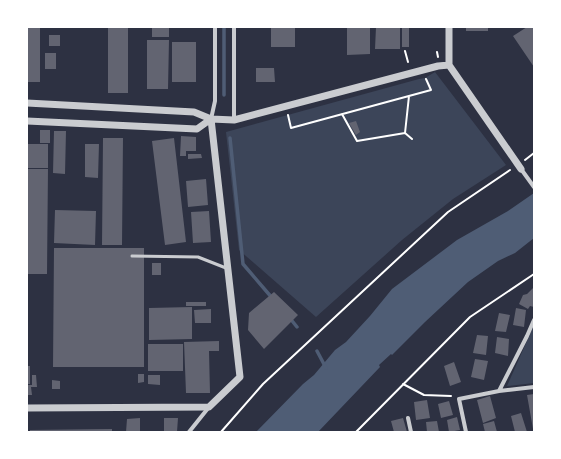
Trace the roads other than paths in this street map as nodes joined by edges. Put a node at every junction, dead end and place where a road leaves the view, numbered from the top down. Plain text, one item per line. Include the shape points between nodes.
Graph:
1 (215, 27) edge
2 (234, 27) edge
3 (449, 27) edge
4 (448, 65) junction
5 (27, 103) edge
6 (211, 119) junction
7 (234, 120) junction
8 (27, 121) edge
9 (520, 166) joint
10 (534, 187) edge
11 (132, 256) dead end
12 (228, 269) junction
13 (534, 320) edge
14 (534, 387) edge
15 (499, 391) junction
16 (209, 407) junction
17 (27, 408) edge
18 (408, 418) dead end
19 (189, 432) edge
20 (411, 432) edge
21 (466, 432) edge

1 - 6 street via 215,101
2 - 7 street
3 - 4 street
4 - 7 street
4 - 9 street
5 - 6 street via 194,112
6 - 7 street
6 - 8 street via 197,129
6 - 12 street
9 - 10 street
11 - 12 lane via 198,257
12 - 16 street via 240,377
13 - 15 street
14 - 15 street
15 - 21 street via 459,399
16 - 17 street
16 - 19 street
18 - 20 street

